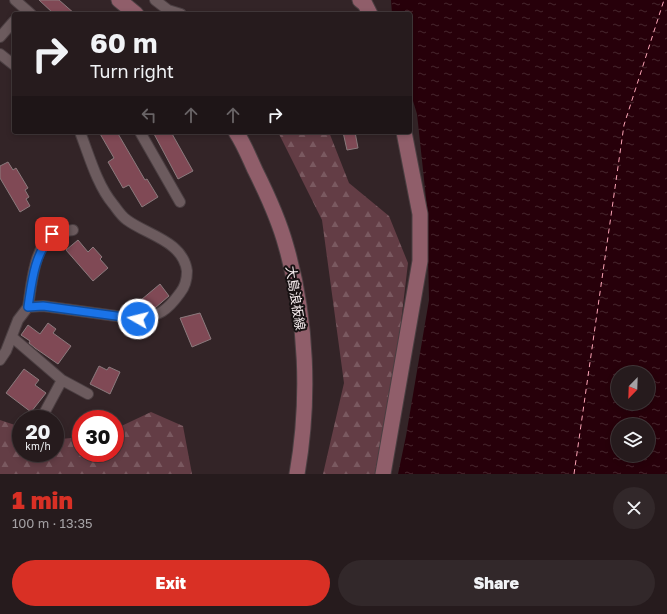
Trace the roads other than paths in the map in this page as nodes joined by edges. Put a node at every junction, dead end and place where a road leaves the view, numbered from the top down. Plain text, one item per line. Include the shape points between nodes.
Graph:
1 (16, 0) edge
2 (119, 0) edge
3 (155, 0) edge
4 (360, 0) edge
5 (25, 12) edge
6 (134, 12) edge
7 (174, 12) edge
8 (369, 12) edge
9 (12, 23) edge
10 (0, 37) edge
11 (0, 54) edge
12 (12, 63) edge
13 (81, 134) edge
14 (141, 134) edge
15 (237, 134) edge
16 (404, 134) edge
17 (180, 202) dead end
18 (73, 230) dead end
19 (28, 307) junction
20 (12, 337) junction
21 (0, 360) edge
22 (62, 380) junction
23 (88, 394) dead end
24 (46, 410) edge
25 (297, 474) edge
26 (383, 474) edge

1 - 5 street
2 - 6 main road
3 - 7 street
4 - 8 main road
9 - 10 street
11 - 12 street
13 - 19 street via 111,203 126,219 176,248 186,262 187,277 182,292 166,310 152,317 138,319 43,306
14 - 17 street
15 - 25 main road, 大島浪板線 via 264,187 286,244 294,278 304,352 302,443
16 - 26 main road via 420,214 420,261
18 - 19 street via 52,234 44,244 34,267
19 - 20 street via 18,320
20 - 21 street
20 - 22 street
22 - 23 street
22 - 24 street

